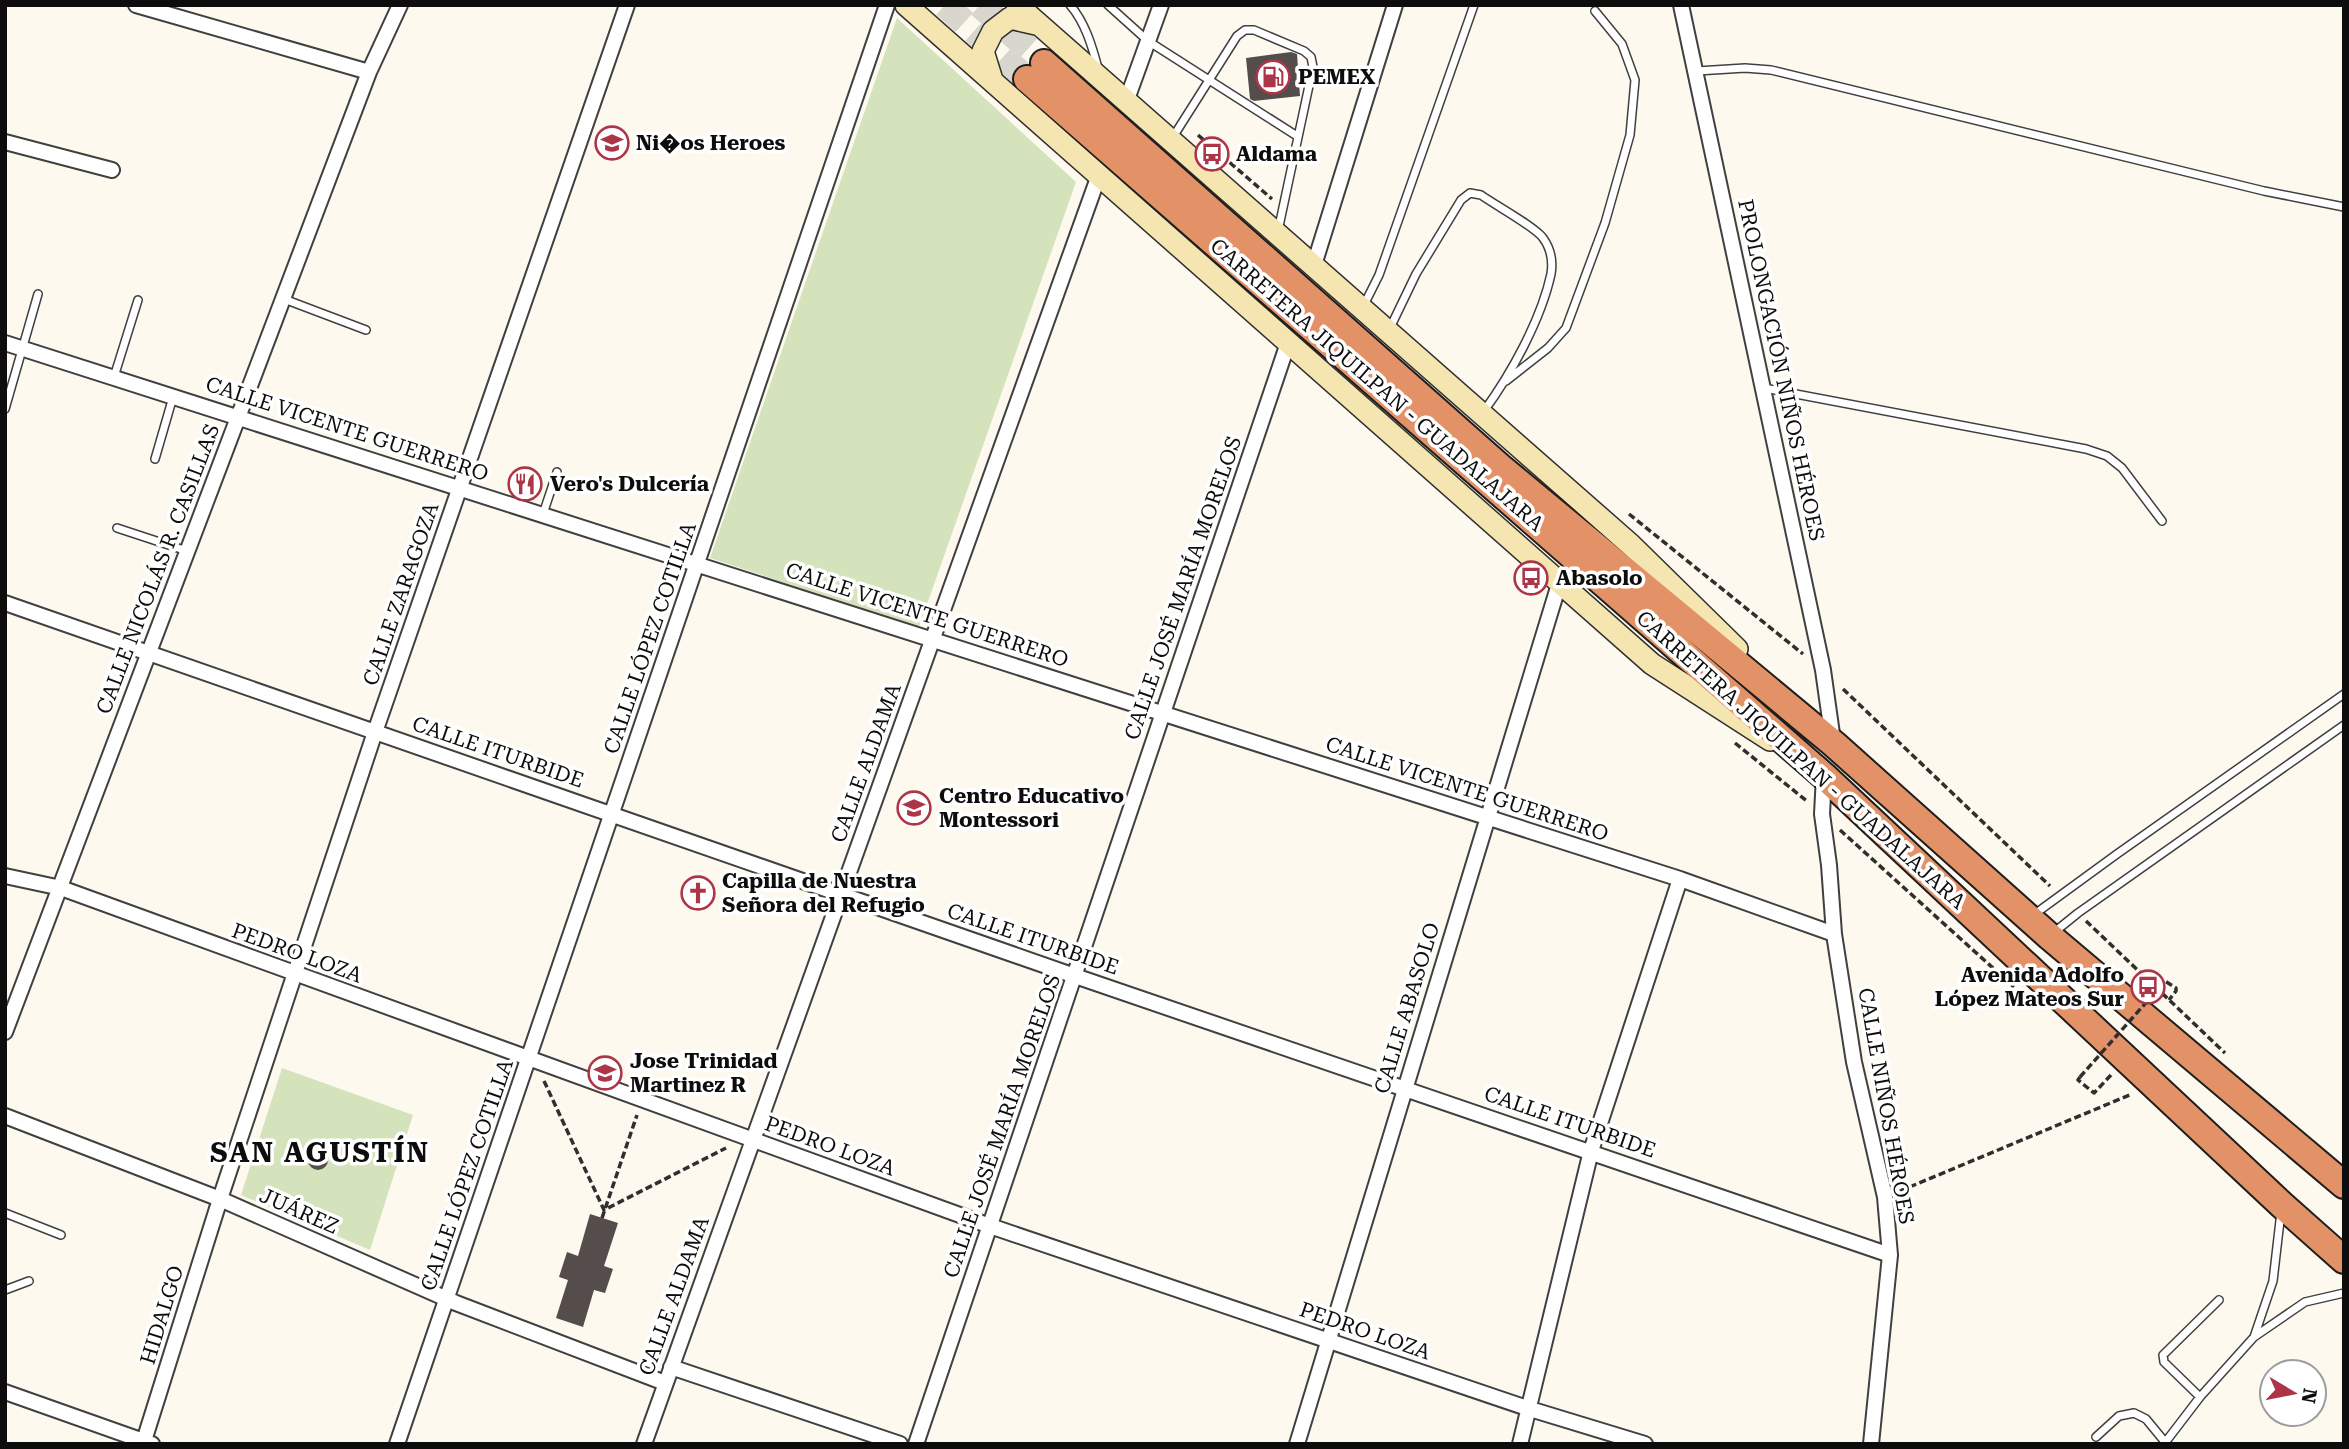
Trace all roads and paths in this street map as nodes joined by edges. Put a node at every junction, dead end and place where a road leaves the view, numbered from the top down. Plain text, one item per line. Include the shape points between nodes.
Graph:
1 (136, 5) edge
2 (400, 5) edge
3 (627, 5) edge
4 (887, 5) edge
5 (906, 5) edge
6 (1017, 5) edge
7 (1070, 5) edge
8 (1108, 5) edge
9 (1161, 5) edge
10 (1395, 5) edge
11 (1474, 5) edge
12 (1681, 5) edge
13 (1595, 11) dead end
14 (1038, 24) junction
15 (1148, 41) junction
16 (1697, 71) junction
17 (369, 72) junction
18 (1100, 76) junction
19 (992, 80) junction
20 (1209, 81) junction
21 (1126, 102) junction
22 (1297, 136) junction
23 (1170, 141) junction
24 (5, 142) edge
25 (111, 170) dead end
26 (1099, 175) junction
27 (2344, 208) edge
28 (1277, 235) junction
29 (1314, 265) junction
30 (38, 294) dead end
31 (283, 299) junction
32 (138, 300) dead end
33 (1362, 307) junction
34 (366, 330) dead end
35 (1388, 331) junction
36 (5, 343) edge
37 (1288, 343) junction
38 (22, 348) junction
39 (114, 377) junction
40 (1503, 383) junction
41 (1764, 388) junction
42 (173, 396) junction
43 (5, 409) edge
44 (1481, 414) junction
45 (238, 416) junction
46 (155, 459) dead end
47 (556, 472) dead end
48 (461, 488) junction
49 (543, 514) junction
50 (2162, 521) dead end
51 (117, 528) dead end
52 (187, 551) junction
53 (698, 564) junction
54 (1559, 584) junction
55 (5, 603) edge
56 (933, 639) junction
57 (149, 653) junction
58 (2344, 694) edge
59 (1163, 713) junction
60 (2344, 725) edge
61 (375, 732) junction
62 (1834, 744) junction
63 (1824, 776) junction
64 (611, 813) junction
65 (1487, 817) junction
66 (5, 876) edge
67 (1680, 879) junction
68 (61, 888) junction
69 (841, 894) junction
70 (2029, 918) junction
71 (1834, 934) junction
72 (2049, 936) junction
73 (296, 975) junction
74 (1075, 976) junction
75 (2169, 1000) dead end
76 (5, 1032) edge
77 (532, 1060) junction
78 (2111, 1075) dead end
79 (1404, 1088) junction
80 (2132, 1094) dead end
81 (642, 1100) junction
82 (5, 1116) edge
83 (750, 1139) junction
84 (1591, 1152) junction
85 (2333, 1168) edge
86 (2344, 1185) edge
87 (1885, 1197) junction
88 (220, 1199) junction
89 (2282, 1205) junction
90 (604, 1210) junction
91 (5, 1213) edge
92 (602, 1218) dead end
93 (990, 1226) junction
94 (61, 1235) dead end
95 (1890, 1255) junction
96 (2344, 1259) edge
97 (29, 1281) dead end
98 (5, 1290) edge
99 (2344, 1293) edge
100 (2219, 1300) dead end
101 (451, 1301) junction
102 (2254, 1337) junction
103 (1328, 1340) junction
104 (671, 1367) junction
105 (665, 1383) junction
106 (5, 1392) edge
107 (2200, 1397) junction
108 (1530, 1409) junction
109 (2096, 1437) dead end
110 (147, 1443) edge
111 (2164, 1443) edge
112 (397, 1444) edge
113 (644, 1444) edge
114 (900, 1444) edge
115 (916, 1444) edge
116 (1297, 1444) edge
117 (1520, 1444) edge
118 (1645, 1444) edge
119 (1871, 1444) edge

1 - 17 street
2 - 17 street, CALLE NICOLÁS R. CASILLAS
3 - 48 street, CALLE ZARAGOZA
4 - 53 street, CALLE LÓPEZ COTILLA
5 - 19 street
6 - 14 street
7 - 18 lane via 1091,43
8 - 15 lane
9 - 15 street
10 - 29 street
11 - 33 lane via 1379,275
12 - 16 street, PROLONGACIÓN NIÑOS HÉROES
13 - 40 lane via 1622,44 1635,80 1630,135 1605,223 1566,328
14 - 18 street
14 - 19 street via 1010,18 993,30 983,51
15 - 20 lane
15 - 21 street
16 - 27 lane via 1771,71
16 - 41 street, PROLONGACIÓN NIÑOS HÉROES
17 - 31 street, CALLE NICOLÁS R. CASILLAS
18 - 21 street
19 - 26 street
20 - 22 lane
20 - 22 lane via 1245,30 1304,51 1311,57 1312,67
20 - 23 lane
21 - 23 street
22 - 28 lane
23 - 28 street
24 - 25 street
26 - 37 street
26 - 56 street, CALLE ALDAMA
28 - 29 street
29 - 33 street
30 - 38 lane
31 - 34 lane
31 - 45 street, CALLE NICOLÁS R. CASILLAS
32 - 39 lane
33 - 35 street
35 - 40 lane via 1461,200 1469,193 1481,195 1542,237 1552,255 1551,273 1535,320
35 - 44 street
36 - 38 street, CALLE VICENTE GUERRERO
37 - 54 street
37 - 59 street, CALLE JOSÉ MARÍA MORELOS
38 - 39 street, CALLE VICENTE GUERRERO
38 - 43 lane
39 - 42 street, CALLE VICENTE GUERRERO
40 - 44 lane
41 - 50 lane via 2107,456 2122,468
41 - 62 street, PROLONGACIÓN NIÑOS HÉROES
42 - 45 street, CALLE VICENTE GUERRERO
42 - 46 lane
44 - 62 street via 1631,545
45 - 48 street, CALLE VICENTE GUERRERO
45 - 52 street, CALLE NICOLÁS R. CASILLAS
47 - 49 lane
48 - 49 street, CALLE VICENTE GUERRERO
48 - 61 street, CALLE ZARAGOZA
49 - 53 street, CALLE VICENTE GUERRERO
51 - 52 lane
52 - 57 street, CALLE NICOLÁS R. CASILLAS
53 - 56 street, CALLE VICENTE GUERRERO
53 - 64 street, CALLE LÓPEZ COTILLA
54 - 63 street via 1652,664
54 - 65 street, CALLE ABASOLO
55 - 57 street, CALLE ITURBIDE
56 - 59 street, CALLE VICENTE GUERRERO
56 - 69 street, CALLE ALDAMA
57 - 61 street, CALLE ITURBIDE
57 - 68 street, CALLE NICOLÁS R. CASILLAS
58 - 70 lane
59 - 65 street, CALLE VICENTE GUERRERO
59 - 74 street, CALLE JOSÉ MARÍA MORELOS
60 - 72 lane
61 - 64 street, CALLE ITURBIDE
61 - 73 street, CALLE ZARAGOZA
62 - 63 highway, CARRETERA JIQUILPAN - GUADALAJARA via 1500,467 1036,71
62 - 70 highway, CARRETERA JIQUILPAN - GUADALAJARA
63 - 71 street, CALLE NIÑOS HÉROES via 1822,814
63 - 89 highway, CARRETERA JIQUILPAN - GUADALAJARA
64 - 69 street, CALLE ITURBIDE
64 - 77 street, CALLE LÓPEZ COTILLA
65 - 67 street, CALLE VICENTE GUERRERO
65 - 79 street, CALLE ABASOLO
66 - 68 street, PEDRO LOZA
67 - 71 street, CALLE VICENTE GUERRERO
67 - 84 street
68 - 73 street, PEDRO LOZA
68 - 76 street, CALLE NICOLÁS R. CASILLAS
69 - 74 street, CALLE ITURBIDE
69 - 83 street, CALLE ALDAMA
70 - 72 highway, CARRETERA JIQUILPAN - GUADALAJARA
71 - 87 street, CALLE NIÑOS HÉROES via 1854,1062
72 - 85 highway, CARRETERA JIQUILPAN - GUADALAJARA
73 - 77 street, PEDRO LOZA
73 - 88 street, CALLE ZARAGOZA
74 - 79 street, CALLE ITURBIDE
74 - 93 street, CALLE JOSÉ MARÍA MORELOS
75 - 78 path, bridge via 2176,988 2165,981 2078,1080 2094,1093
77 - 81 street, PEDRO LOZA
77 - 90 path
77 - 101 street, CALLE LÓPEZ COTILLA
79 - 84 street, CALLE ITURBIDE
79 - 103 street, CALLE ABASOLO
80 - 87 path
81 - 83 street, PEDRO LOZA
81 - 90 path
82 - 88 street, JUÁREZ
83 - 90 path
83 - 93 street, PEDRO LOZA
83 - 104 street, CALLE ALDAMA
84 - 95 street, CALLE ITURBIDE
84 - 108 street
85 - 86 highway, CARRETERA JIQUILPAN - GUADALAJARA
87 - 95 street, CALLE NIÑOS HÉROES
88 - 101 street, JUÁREZ
88 - 110 street, HIDALGO
89 - 96 highway, CARRETERA JIQUILPAN - GUADALAJARA
89 - 102 lane via 2273,1281
90 - 92 path
91 - 94 lane
93 - 103 street, PEDRO LOZA
93 - 115 street, CALLE JOSÉ MARÍA MORELOS
95 - 119 street, CALLE NIÑOS HÉROES
97 - 98 lane
99 - 102 lane via 2305,1302
100 - 107 lane via 2163,1355 2164,1362
101 - 105 street, JUÁREZ
101 - 112 street, CALLE LÓPEZ COTILLA
102 - 107 lane
103 - 108 street, PEDRO LOZA
103 - 116 street, CALLE ABASOLO
104 - 105 street, CALLE ALDAMA
104 - 114 street
105 - 113 street, CALLE ALDAMA
106 - 110 street
107 - 111 lane
108 - 117 street
108 - 118 street, PEDRO LOZA
109 - 111 lane via 2119,1416 2134,1413 2146,1419

